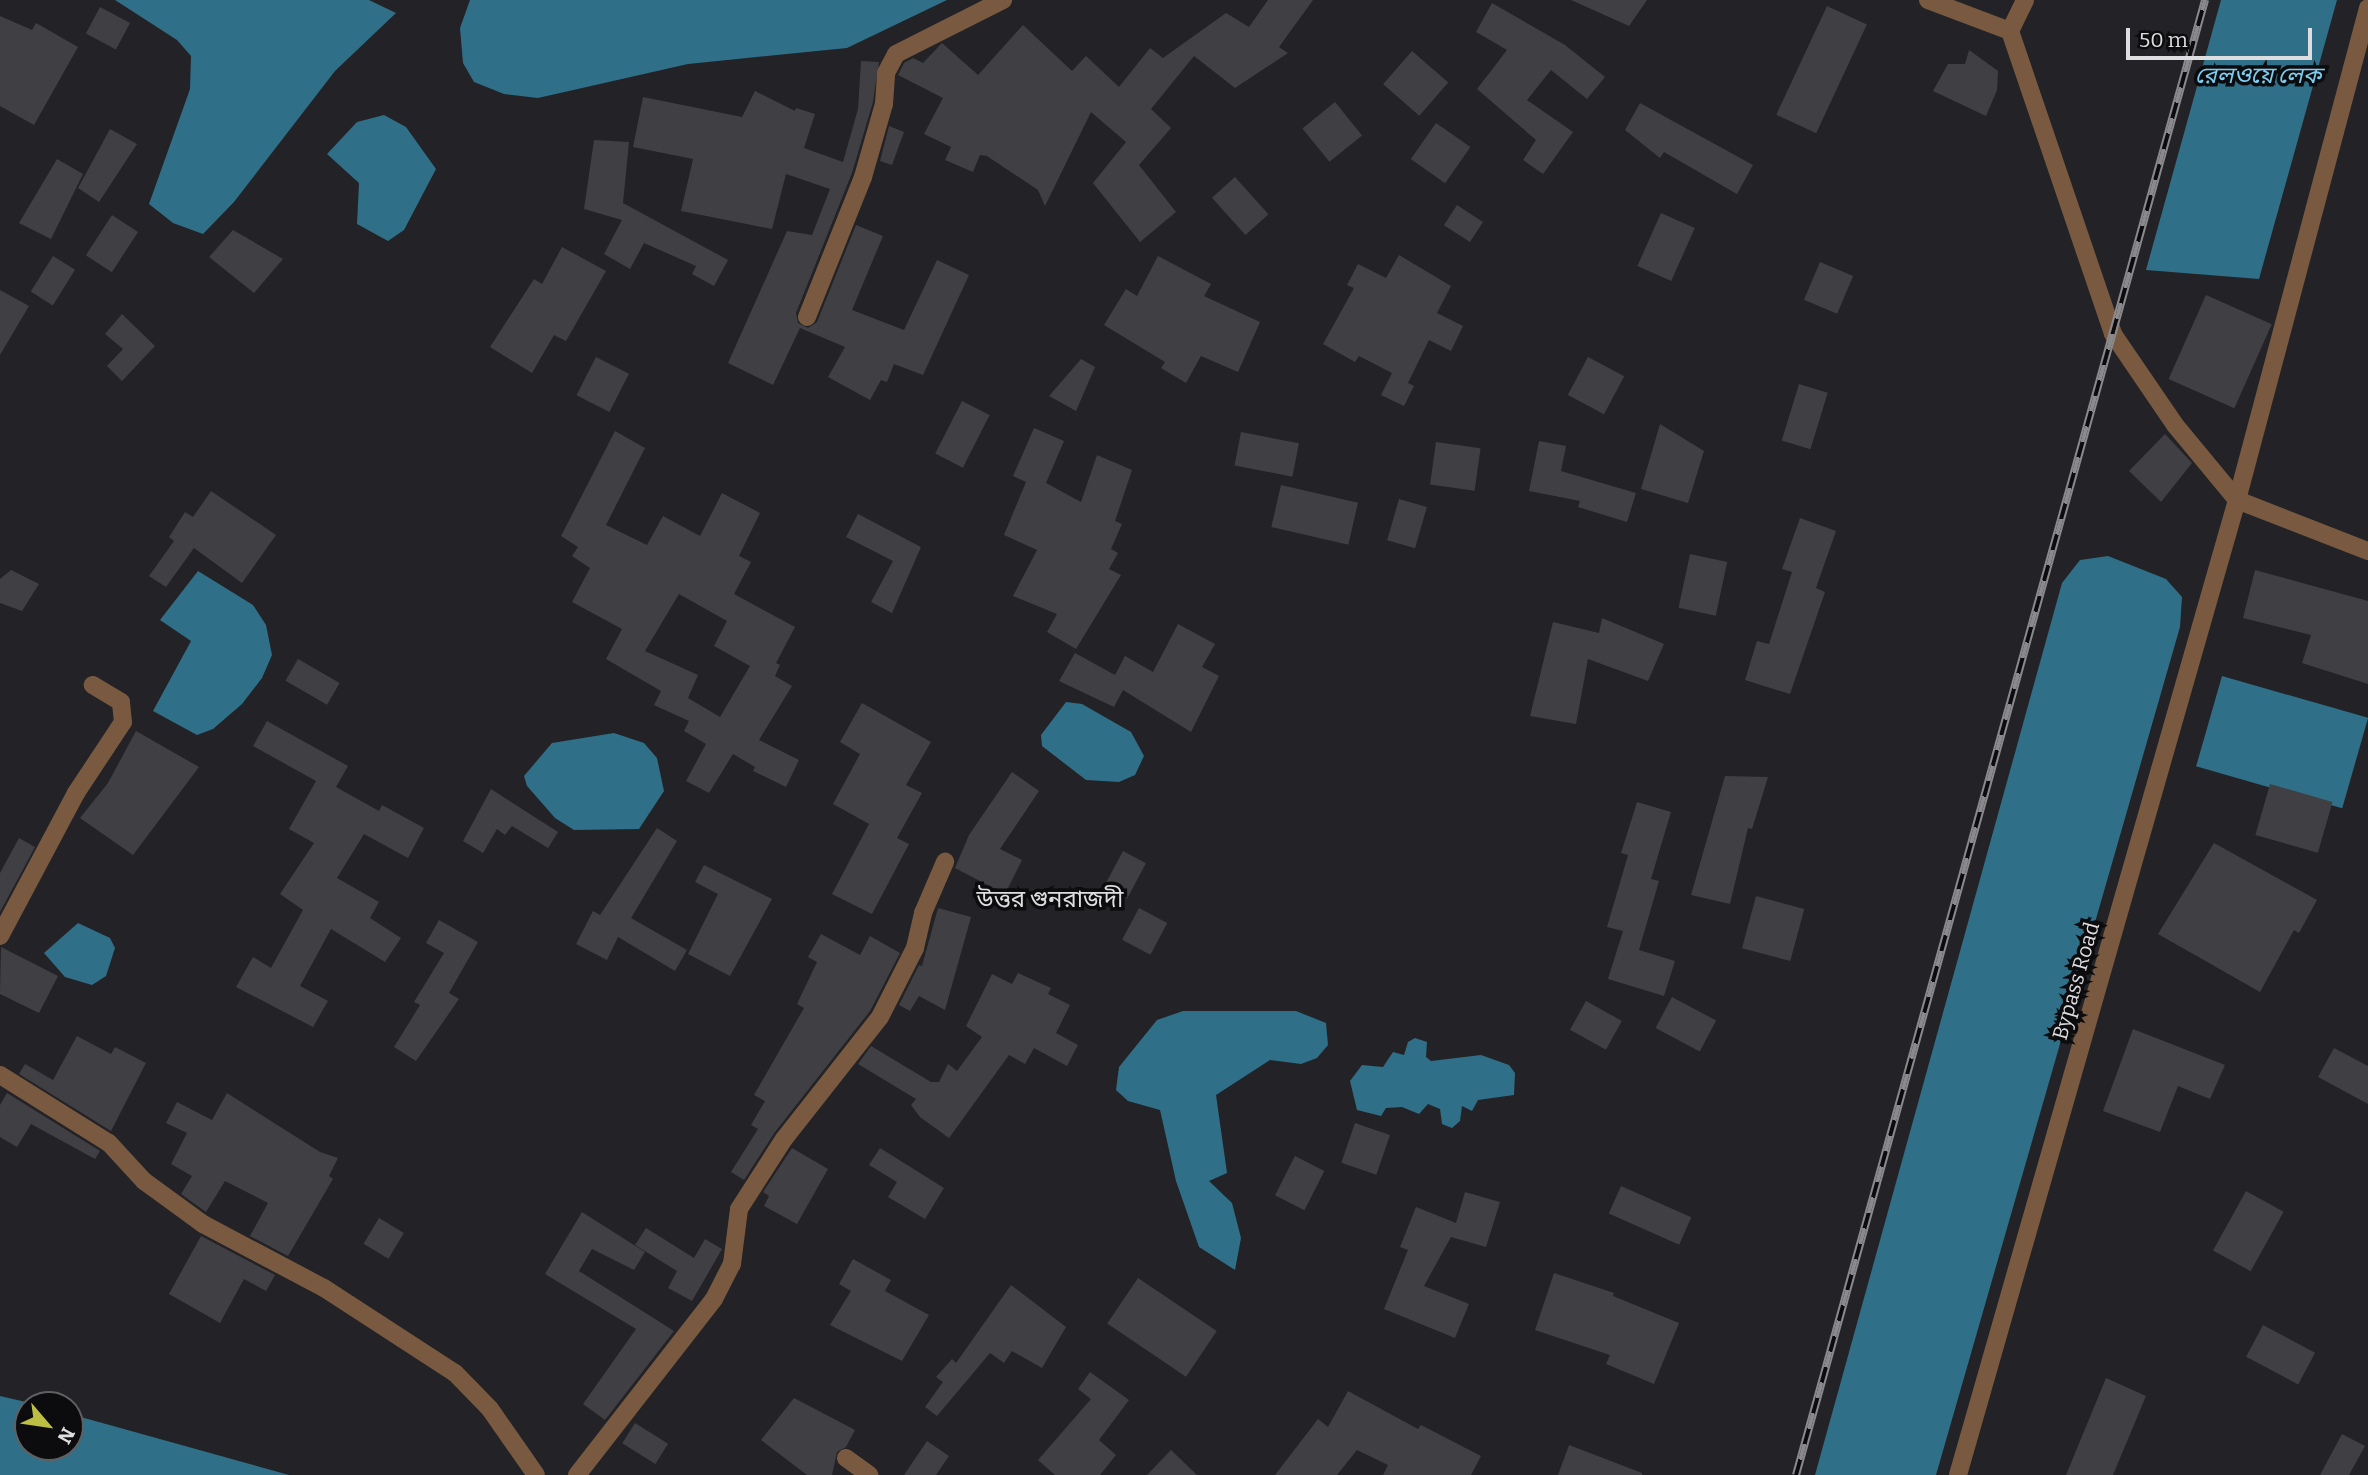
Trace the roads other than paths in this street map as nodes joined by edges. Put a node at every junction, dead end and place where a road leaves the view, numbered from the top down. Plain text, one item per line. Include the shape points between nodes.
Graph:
1 (1003, 0) edge
2 (1928, 0) edge
3 (2025, 0) edge
4 (2368, 8) edge
5 (2011, 31) junction
6 (807, 317) dead end
7 (2237, 500) junction
8 (2368, 551) edge
9 (93, 685) dead end
10 (945, 862) dead end
11 (0, 936) edge
12 (0, 1075) edge
13 (846, 1458) dead end
14 (536, 1475) edge
15 (577, 1475) edge
16 (869, 1475) edge
17 (1958, 1475) edge

1 - 6 street via 897,54 886,73 884,104 863,177
2 - 5 street
3 - 5 street
4 - 7 street, Bypass Road
5 - 7 street via 2113,334 2175,425
7 - 8 street
7 - 17 street, Bypass Road
9 - 11 street via 121,702 123,723 76,793
10 - 15 street via 911,958 880,1017 784,1139 739,1209 732,1264 714,1300
12 - 14 street via 109,1143 144,1181 202,1224 336,1295 455,1373 491,1409
13 - 16 street

